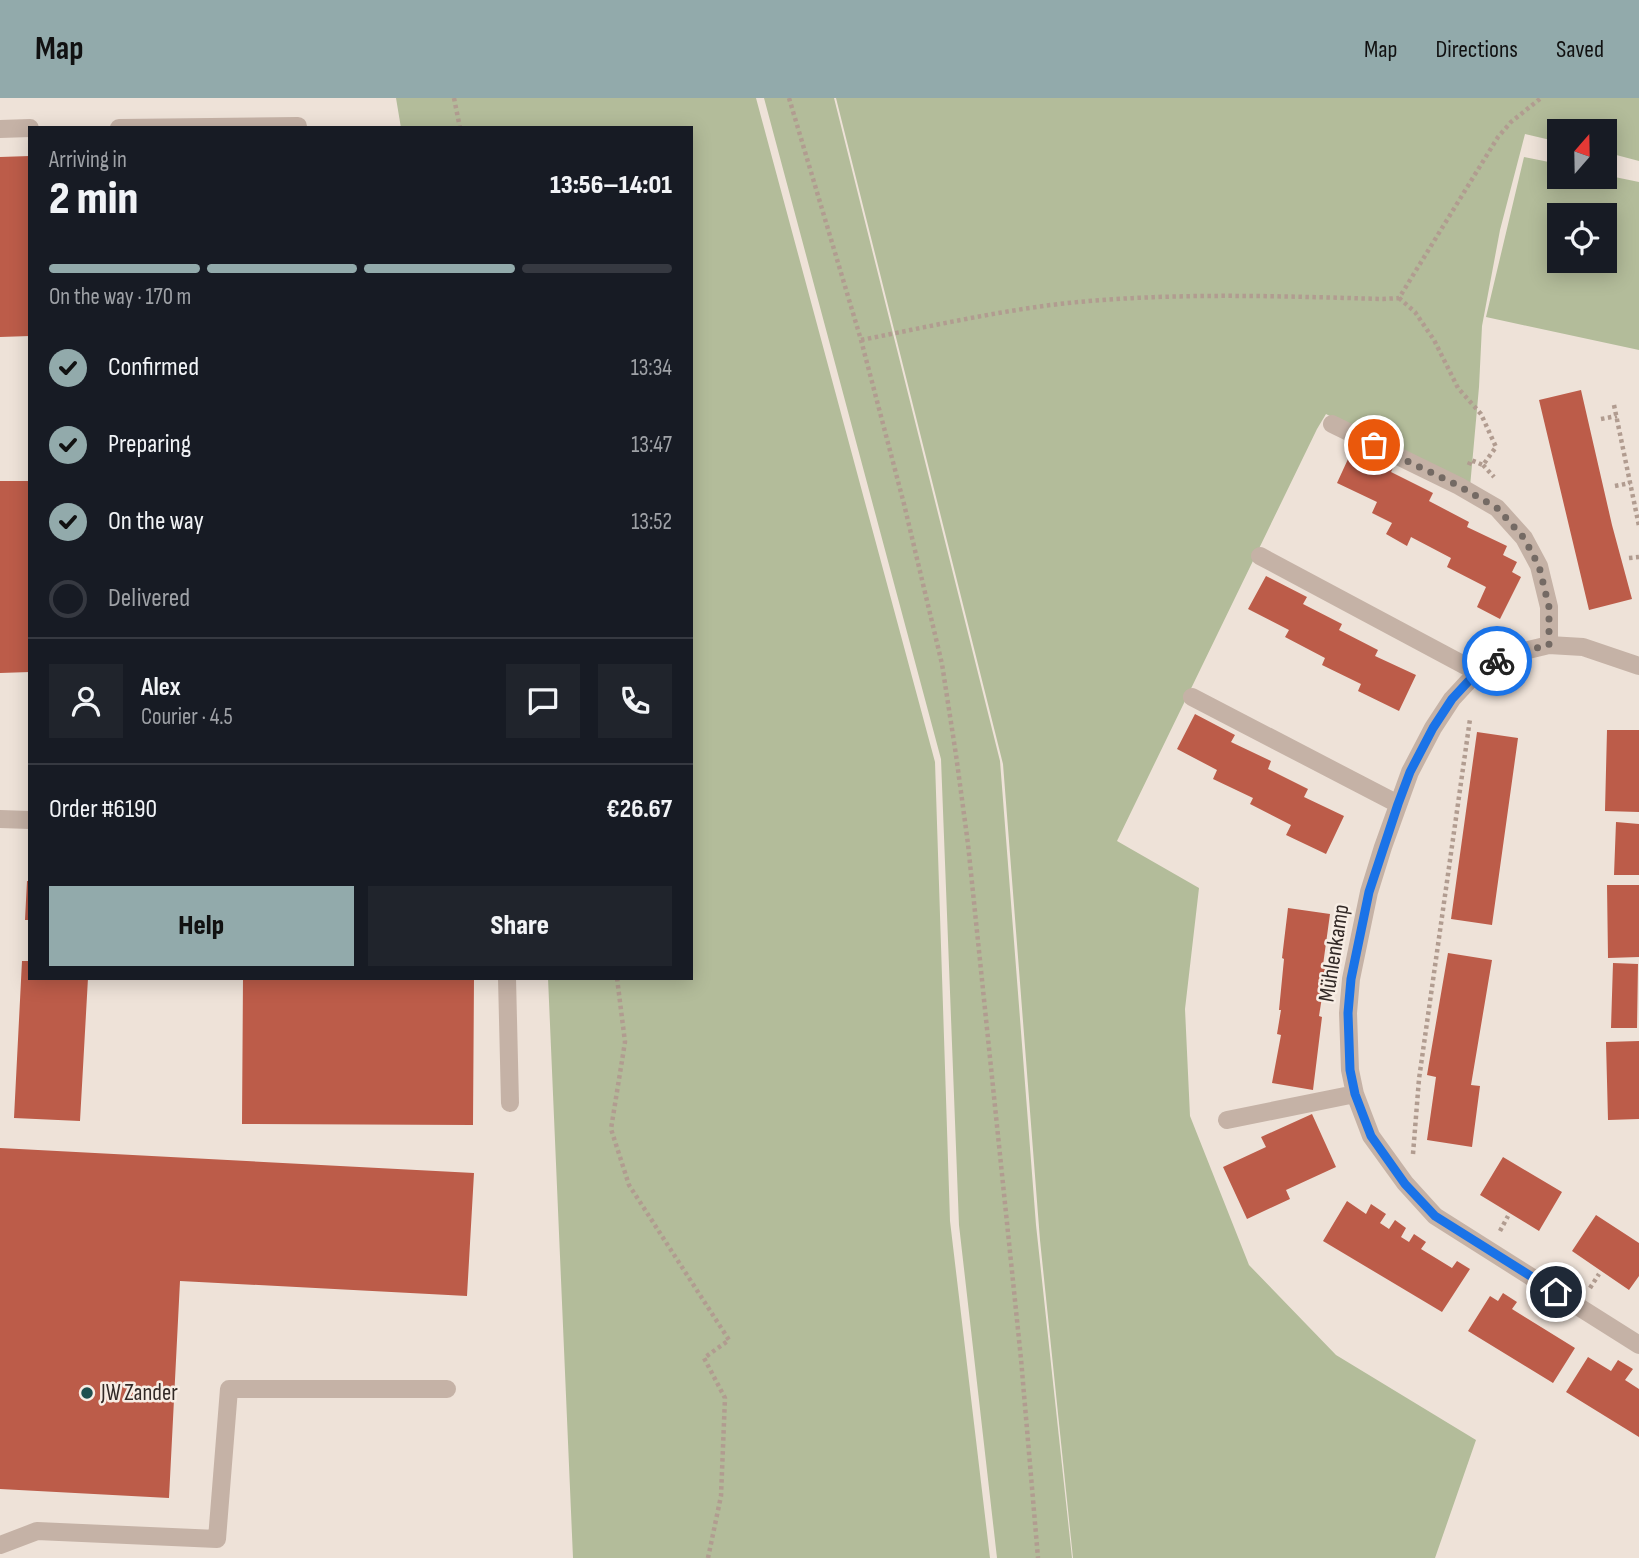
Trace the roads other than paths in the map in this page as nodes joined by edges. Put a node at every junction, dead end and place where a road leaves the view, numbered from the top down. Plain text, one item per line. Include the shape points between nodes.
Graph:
1 (28, 128) edge
2 (0, 129) edge
3 (1332, 424) dead end
4 (1260, 556) dead end
5 (1549, 645) junction
6 (1639, 666) edge
7 (1477, 672) junction
8 (1192, 697) dead end
9 (1398, 804) junction
10 (0, 820) edge
11 (28, 820) edge
12 (508, 980) edge
13 (1355, 1094) junction
14 (510, 1103) dead end
15 (1227, 1120) dead end
16 (1639, 1345) edge
17 (447, 1389) dead end
18 (0, 1545) edge

1 - 2 street
3 - 5 street via 1497,508 1524,538 1539,566 1549,607
4 - 7 street
5 - 6 street, Mühlenkamp via 1583,648
5 - 7 street, Mühlenkamp via 1511,654
7 - 9 street, Mühlenkamp via 1433,728
8 - 9 street
9 - 13 street, Mühlenkamp via 1369,892 1351,979 1348,1045
10 - 11 street
12 - 14 street
13 - 15 street
13 - 16 street, Mühlenkamp via 1371,1136 1435,1216
17 - 18 street via 229,1390 217,1539 37,1531

